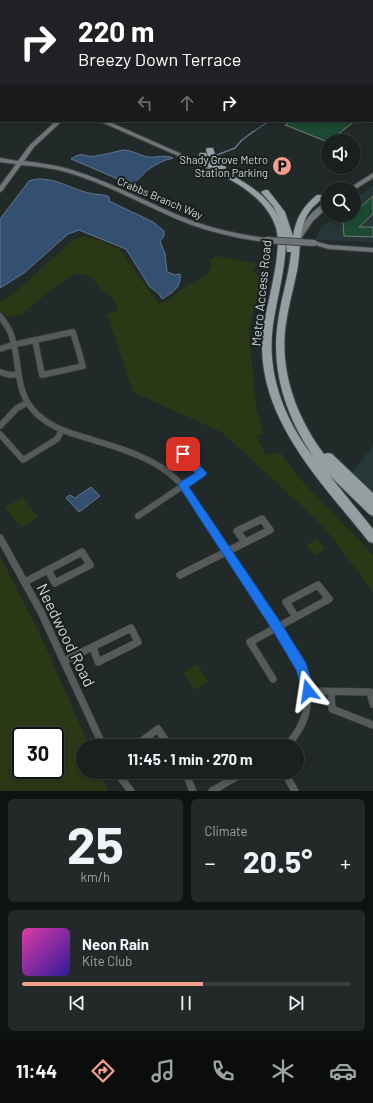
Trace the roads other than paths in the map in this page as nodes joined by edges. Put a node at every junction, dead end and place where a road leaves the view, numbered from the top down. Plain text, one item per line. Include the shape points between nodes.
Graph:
1 (58, 122) edge
2 (104, 122) edge
3 (110, 122) edge
4 (114, 126) junction
5 (210, 150) dead end
6 (203, 155) dead end
7 (0, 160) edge
8 (20, 163) junction
9 (219, 172) junction
10 (373, 175) edge
11 (361, 183) edge
12 (0, 190) edge
13 (320, 197) dead end
14 (321, 209) edge
15 (298, 239) junction
16 (314, 243) junction
17 (373, 245) edge
18 (373, 250) edge
19 (0, 316) edge
20 (282, 320) junction
21 (34, 340) junction
22 (15, 344) junction
23 (0, 349) edge
24 (0, 372) edge
25 (18, 374) junction
26 (27, 403) junction
27 (294, 410) junction
28 (0, 426) edge
29 (62, 430) junction
30 (0, 434) edge
31 (183, 454) dead end
32 (183, 485) junction
33 (340, 496) junction
34 (373, 500) edge
35 (373, 511) edge
36 (138, 516) dead end
37 (373, 528) edge
38 (0, 538) edge
39 (373, 538) edge
40 (245, 542) junction
41 (228, 551) junction
42 (48, 570) junction
43 (180, 575) dead end
44 (26, 582) junction
45 (296, 617) junction
46 (277, 627) junction
47 (93, 647) junction
48 (64, 661) junction
49 (273, 679) dead end
50 (308, 691) junction
51 (331, 692) junction
52 (373, 704) edge
53 (373, 725) edge
54 (100, 739) edge
55 (144, 739) edge
56 (164, 739) edge
57 (292, 739) edge
58 (122, 779) edge
59 (189, 779) edge
60 (233, 779) edge
61 (288, 779) edge
62 (131, 791) edge
63 (193, 791) edge
64 (212, 791) edge
65 (295, 791) edge

1 - 8 main road via 32,146
2 - 4 main road, Metro Access Road
3 - 4 main road
4 - 9 main road, Metro Access Road
5 - 20 highway via 216,163 254,183 269,196 286,222 290,253 284,283
6 - 9 highway
7 - 8 main road, Crabbs Branch Way
8 - 12 main road
8 - 16 main road, Crabbs Branch Way, bridge via 77,174 216,232 266,240
9 - 33 highway, Metro Access Road via 237,180 257,194 268,206 279,228 279,259 267,341 272,384 290,432 314,466
10 - 11 main road
13 - 15 highway via 304,211 298,223
14 - 15 main road, Metro Access Road via 314,214
15 - 20 highway, Metro Access Road
16 - 17 main road, Crabbs Branch Way
16 - 18 main road, Crabbs Branch Way via 329,247
19 - 22 street via 7,322
20 - 27 highway, Metro Access Road via 281,366 285,387
21 - 21 street via 73,332 83,366 42,374
21 - 22 street
22 - 23 street
22 - 25 street
24 - 25 street
25 - 26 street
26 - 28 street via 17,408
26 - 29 street via 45,421
27 - 34 highway via 325,453
27 - 35 highway, Metro Access Road via 306,436 320,457 337,478
29 - 30 street via 56,439 22,460
29 - 32 street via 122,450 154,464
31 - 32 street via 202,473
32 - 36 street
32 - 41 street
33 - 37 highway
33 - 39 highway
38 - 44 street, Needwood Road
40 - 40 street via 270,530 262,519 237,531
40 - 41 street
41 - 43 street
41 - 46 street
42 - 42 street via 82,552 90,565 55,583
42 - 44 street
44 - 48 street, Needwood Road
45 - 45 street via 329,599 318,585 286,602
45 - 46 street
46 - 49 street via 250,642
46 - 50 street via 302,668
47 - 47 street via 131,628 138,642 98,662
47 - 48 street
48 - 54 street, Needwood Road
50 - 51 street
50 - 57 street via 304,720
51 - 52 street via 370,692
51 - 53 street via 332,709
55 - 56 street via 158,729
58 - 62 street
59 - 63 street
60 - 64 street
61 - 65 street

